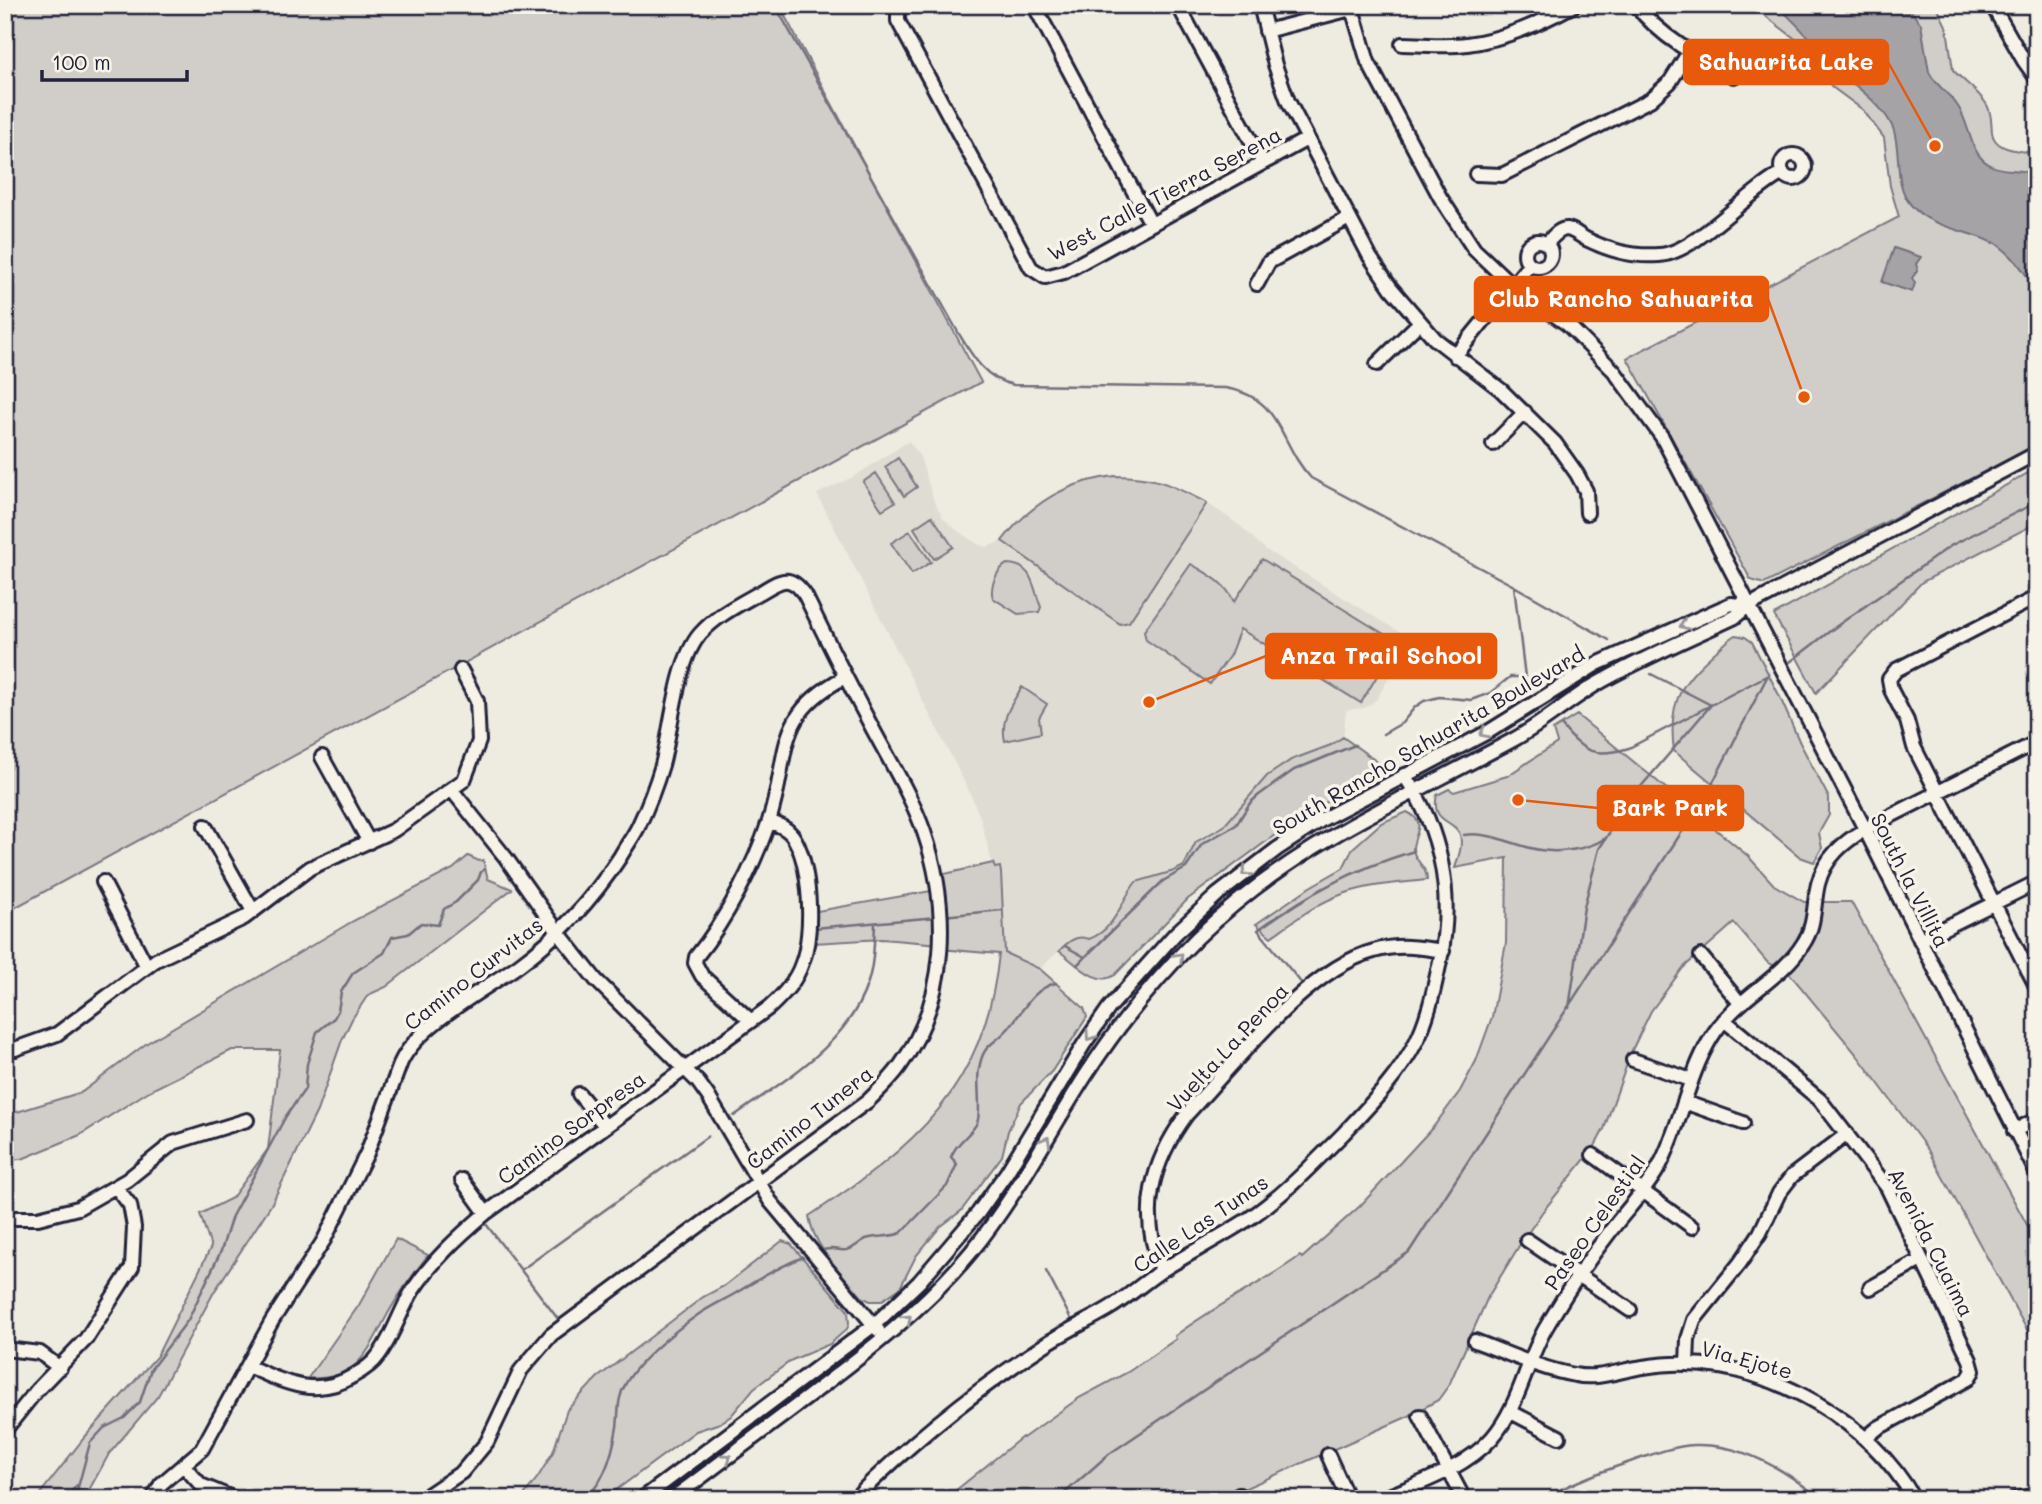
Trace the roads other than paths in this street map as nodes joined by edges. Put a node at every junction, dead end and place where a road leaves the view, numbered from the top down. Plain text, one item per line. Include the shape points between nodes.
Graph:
1 (1034, 5) edge
2 (1178, 5) edge
3 (1260, 5) edge
4 (1574, 5) edge
5 (1636, 5) edge
6 (1992, 5) edge
7 (1351, 7) edge
8 (900, 8) edge
9 (1266, 31) junction
10 (1402, 44) dead end
11 (1689, 52) junction
12 (1734, 76) dead end
13 (2037, 79) edge
14 (1307, 139) junction
15 (1263, 163) junction
16 (1783, 173) dead end
17 (1476, 174) dead end
18 (1349, 218) junction
19 (1151, 224) junction
20 (1257, 284) dead end
21 (1513, 286) junction
22 (1419, 323) junction
23 (1455, 356) junction
24 (1377, 364) dead end
25 (1525, 412) junction
26 (1493, 444) dead end
27 (2037, 453) edge
28 (1587, 513) dead end
29 (790, 580) joint
30 (2037, 597) edge
31 (1748, 606) junction
32 (461, 670) dead end
33 (845, 677) junction
34 (2037, 742) edge
35 (322, 757) dead end
36 (1404, 775) junction
37 (451, 789) junction
38 (1414, 790) junction
39 (1937, 793) junction
40 (769, 821) junction
41 (205, 826) dead end
42 (1865, 829) junction
43 (369, 842) junction
44 (103, 882) dead end
45 (2037, 882) edge
46 (1993, 903) junction
47 (254, 911) junction
48 (558, 932) junction
49 (1920, 940) junction
50 (1443, 951) junction
51 (1701, 956) dead end
52 (147, 967) junction
53 (2037, 988) edge
54 (1740, 1003) junction
55 (1724, 1020) junction
56 (751, 1021) junction
57 (5, 1048) edge
58 (1633, 1060) dead end
59 (685, 1068) junction
60 (1691, 1080) junction
61 (579, 1094) dead end
62 (1684, 1102) junction
63 (2037, 1119) edge
64 (247, 1120) dead end
65 (1743, 1123) dead end
66 (605, 1126) junction
67 (2014, 1131) junction
68 (1847, 1134) junction
69 (1593, 1155) dead end
70 (2037, 1174) edge
71 (462, 1180) dead end
72 (758, 1181) junction
73 (116, 1187) junction
74 (1641, 1191) junction
75 (486, 1213) junction
76 (5, 1218) edge
77 (1692, 1227) dead end
78 (1527, 1240) dead end
79 (1921, 1260) junction
80 (1162, 1270) junction
81 (1577, 1274) junction
82 (1870, 1288) dead end
83 (1630, 1310) dead end
84 (874, 1325) junction
85 (886, 1338) junction
86 (1475, 1341) dead end
87 (5, 1349) edge
88 (1530, 1362) junction
89 (1687, 1364) junction
90 (248, 1366) junction
91 (60, 1367) junction
92 (1511, 1412) junction
93 (1420, 1416) dead end
94 (5, 1430) edge
95 (1559, 1437) dead end
96 (1866, 1438) junction
97 (1328, 1455) dead end
98 (183, 1465) junction
99 (1449, 1470) junction
100 (2037, 1495) edge
101 (153, 1499) edge
102 (235, 1499) edge
103 (422, 1499) edge
104 (642, 1499) edge
105 (672, 1499) edge
106 (854, 1499) edge
107 (1348, 1499) edge
108 (1382, 1499) edge
109 (1464, 1499) edge
110 (1914, 1499) edge
111 (2015, 1499) edge

1 - 19 street
2 - 15 street
3 - 9 street
4 - 10 street via 1503,37 1465,45
5 - 11 street
6 - 13 street
7 - 9 street
7 - 21 street, South la Villita via 1368,62 1440,197 1474,249
8 - 19 street, West Calle Tierra Serena via 898,21 904,33 1031,268 1045,277 1064,272
9 - 14 street via 1288,101
11 - 12 street
11 - 17 street via 1671,82 1650,100 1502,175
14 - 15 street, West Calle Tierra Serena
14 - 18 street
15 - 19 street, West Calle Tierra Serena
16 - 21 street via 1684,248 1662,255 1608,249 1571,229 1563,230 1546,244 1551,253 1548,262 1540,267 1530,264
18 - 20 street via 1269,262
18 - 22 street via 1377,268
21 - 23 street
21 - 31 street, South la Villita via 1567,324 1614,371 1662,437
22 - 23 street
22 - 24 street
23 - 25 street
25 - 26 street
25 - 28 street via 1577,474 1586,491
27 - 31 street, South Rancho Sahuarita Boulevard
29 - 33 street, Camino Tunera via 805,594
29 - 48 street, Camino Curvitas via 772,585 715,619 699,636 681,674 661,768 638,827 602,885
30 - 39 street via 1896,670 1889,679
31 -> 36 street, South Rancho Sahuarita Boulevard via 1731,604 1615,655 1515,716
31 - 38 street, South Rancho Sahuarita Boulevard via 1735,617 1624,669 1532,728
31 - 42 street, South la Villita
32 - 37 street via 477,701 479,741 464,780
33 - 40 street via 819,692 795,720
33 - 72 street, Camino Tunera via 923,830 936,876 940,913 937,979 924,1025 888,1081 845,1119
34 - 39 street, Paseo Celestial
35 - 43 street
36 - 38 street, Calle Las Tunas
36 -> 84 street, South Rancho Sahuarita Boulevard via 1277,849 1175,934 1102,1018 978,1213 919,1282
37 - 43 street
37 - 48 street
38 - 50 street, Calle Las Tunas via 1439,846 1444,870
85 -> 38 street, South Rancho Sahuarita Boulevard via 946,1281 993,1223 1110,1039 1171,964 1287,863
39 - 42 street, Paseo Celestial
39 - 46 street
40 - 56 street, Camino Sorpresa via 791,834 803,861 808,896 806,951 787,990
40 - 56 street via 741,885 695,963 702,976
41 - 47 street
42 - 49 street, South la Villita
42 - 54 street, Paseo Celestial via 1841,845 1827,862 1818,884 1810,933 1801,948
43 - 47 street via 310,868
44 - 52 street
45 - 46 street
46 - 49 street
46 - 53 street
47 - 52 street
48 - 59 street via 596,980
48 - 90 street, Camino Curvitas via 411,1045 347,1196
49 - 67 street, South la Villita
50 - 80 street, Calle Las Tunas via 1425,1022 1388,1084 1290,1186 1250,1218
50 - 80 street, Vuelta La Penoa via 1390,947 1344,963 1285,1009 1187,1114 1160,1160 1150,1202 1150,1236
51 - 54 street
52 - 57 street via 57,1034 15,1049
54 - 55 street, Paseo Celestial
55 - 60 street, Paseo Celestial
55 - 68 street, Avenida Cuaima via 1820,1100
56 - 59 street, Camino Sorpresa
58 - 60 street
59 - 66 street, Camino Sorpresa
59 - 72 street via 708,1096
60 - 62 street, Paseo Celestial
61 - 66 street
62 - 65 street
62 - 74 street, Paseo Celestial via 1660,1165
63 - 67 street
64 - 73 street via 173,1143
66 - 75 street, Camino Sorpresa
67 - 70 street, South la Villita
68 - 79 street, Avenida Cuaima via 1887,1187
68 - 89 street via 1792,1176 1779,1193 1760,1233 1694,1320
69 - 74 street
71 - 75 street
72 - 84 street via 785,1221
72 - 103 street, Camino Tunera via 551,1335 522,1370 487,1442 462,1472
73 - 76 street via 78,1208 38,1218
73 - 91 street via 130,1205 132,1267 86,1339
74 - 77 street
74 - 81 street, Paseo Celestial
75 - 90 street, Camino Sorpresa via 431,1266 378,1357 363,1370 341,1383 316,1388 286,1383
78 - 81 street
79 - 82 street
79 - 96 street, Avenida Cuaima via 1973,1371 1957,1387
80 - 106 street, Calle Las Tunas via 1018,1363
81 - 83 street
81 - 88 street, Paseo Celestial
84 - 85 street
84 - 104 street, South Rancho Sahuarita Boulevard
105 -> 85 street, South Rancho Sahuarita Boulevard
86 - 88 street, Via Ejote
87 - 91 street via 40,1353
88 - 89 street, Via Ejote via 1577,1376
88 - 92 street, Paseo Celestial
89 - 96 street, Via Ejote via 1764,1379 1805,1395
90 - 98 street, Camino Curvitas via 202,1449
91 - 94 street
92 - 95 street
92 - 99 street, Paseo Celestial via 1476,1453
93 - 99 street
96 - 110 street, Via Ejote
97 - 107 street
98 - 101 street, Camino Curvitas via 161,1484
98 - 102 street via 201,1485
99 - 108 street, Paseo Celestial
99 - 109 street
100 - 111 street

